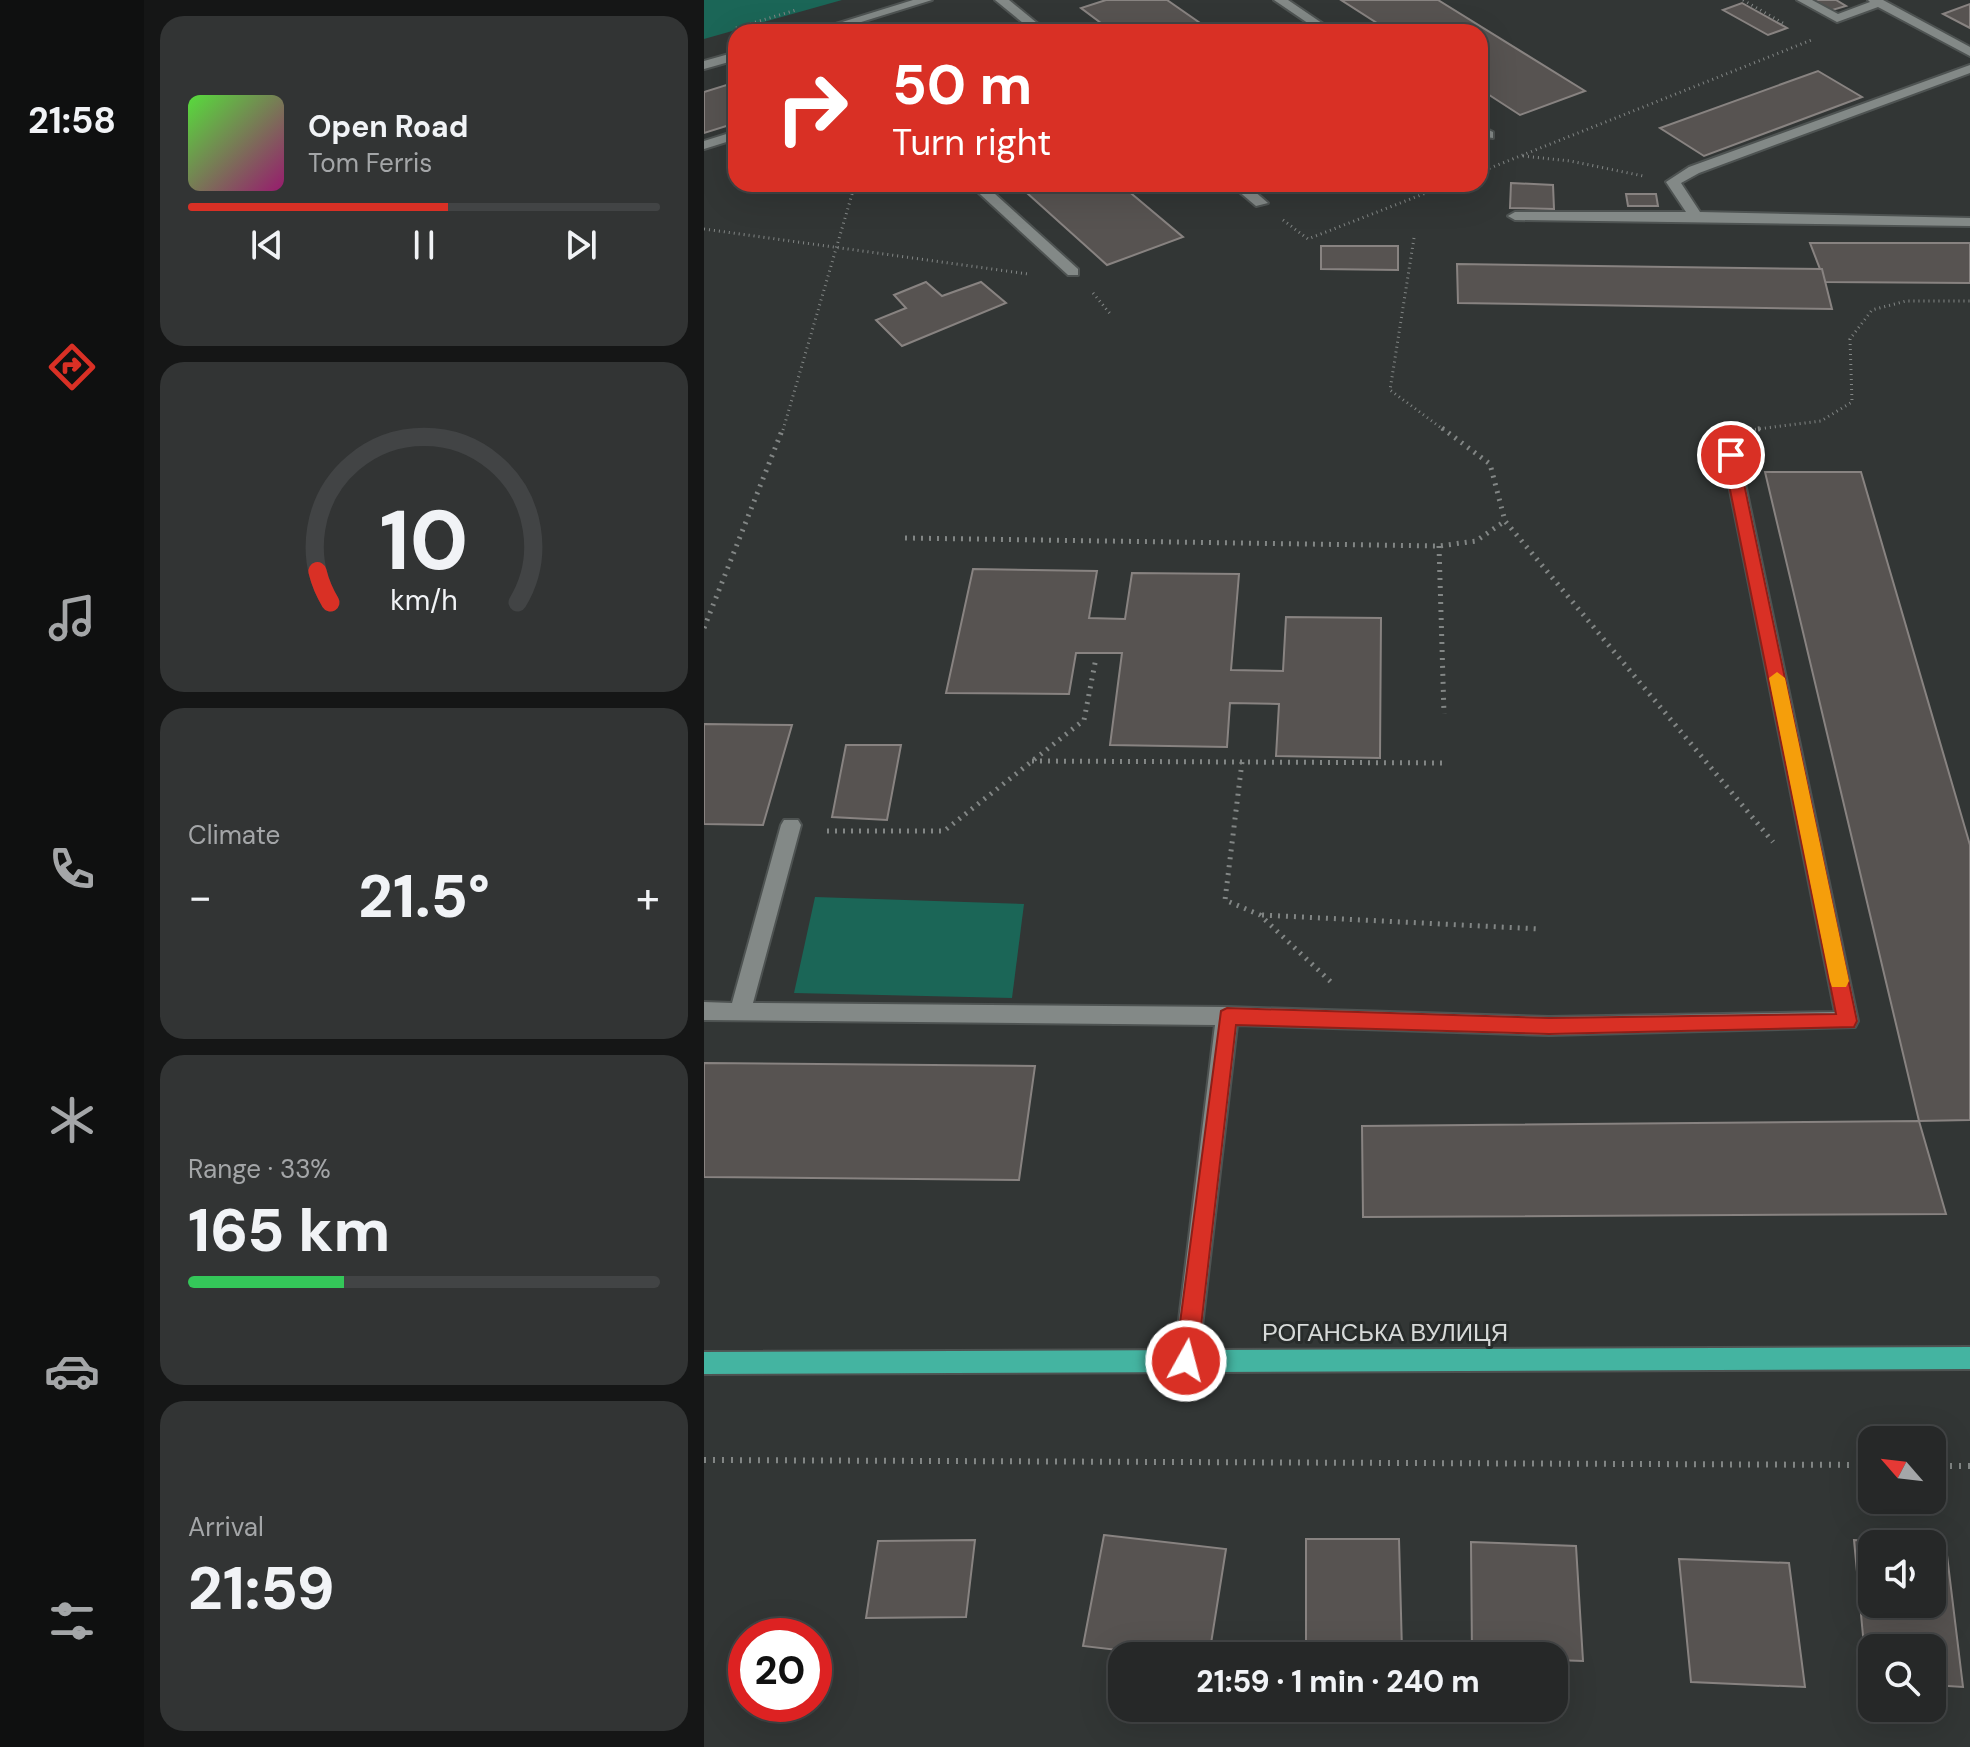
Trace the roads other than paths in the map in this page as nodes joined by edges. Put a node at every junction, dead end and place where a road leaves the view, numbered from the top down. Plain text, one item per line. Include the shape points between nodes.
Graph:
1 (926, 0) edge
2 (1001, 0) edge
3 (1280, 0) edge
4 (1803, 0) edge
5 (1877, 1) edge
6 (844, 24) edge
7 (1032, 24) edge
8 (1317, 24) edge
9 (1970, 52) edge
10 (728, 58) edge
11 (704, 65) edge
12 (1970, 69) edge
13 (728, 138) edge
14 (704, 145) edge
15 (985, 192) edge
16 (1247, 192) edge
17 (1261, 203) dead end
18 (1515, 216) dead end
19 (1696, 216) junction
20 (1970, 222) edge
21 (1073, 272) dead end
22 (1731, 455) road end
23 (791, 825) dead end
24 (704, 1011) edge
25 (740, 1013) junction
26 (1227, 1016) junction
27 (1970, 1358) edge
28 (1186, 1361) junction
29 (704, 1363) edge

1 - 6 street
2 - 7 street
3 - 8 street
4 - 5 street via 1837,18
5 - 9 street
10 - 11 street
12 - 19 street via 1694,170 1673,182
13 - 14 street
15 - 21 street
16 - 17 street
18 - 19 street
19 - 20 street
22 - 26 street via 1847,1021 1549,1026
23 - 25 street
24 - 25 street
25 - 26 street
26 - 28 street
27 - 28 main road, РОГАНСЬКА ВУЛИЦЯ
28 - 29 main road, РОГАНСЬКА ВУЛИЦЯ

